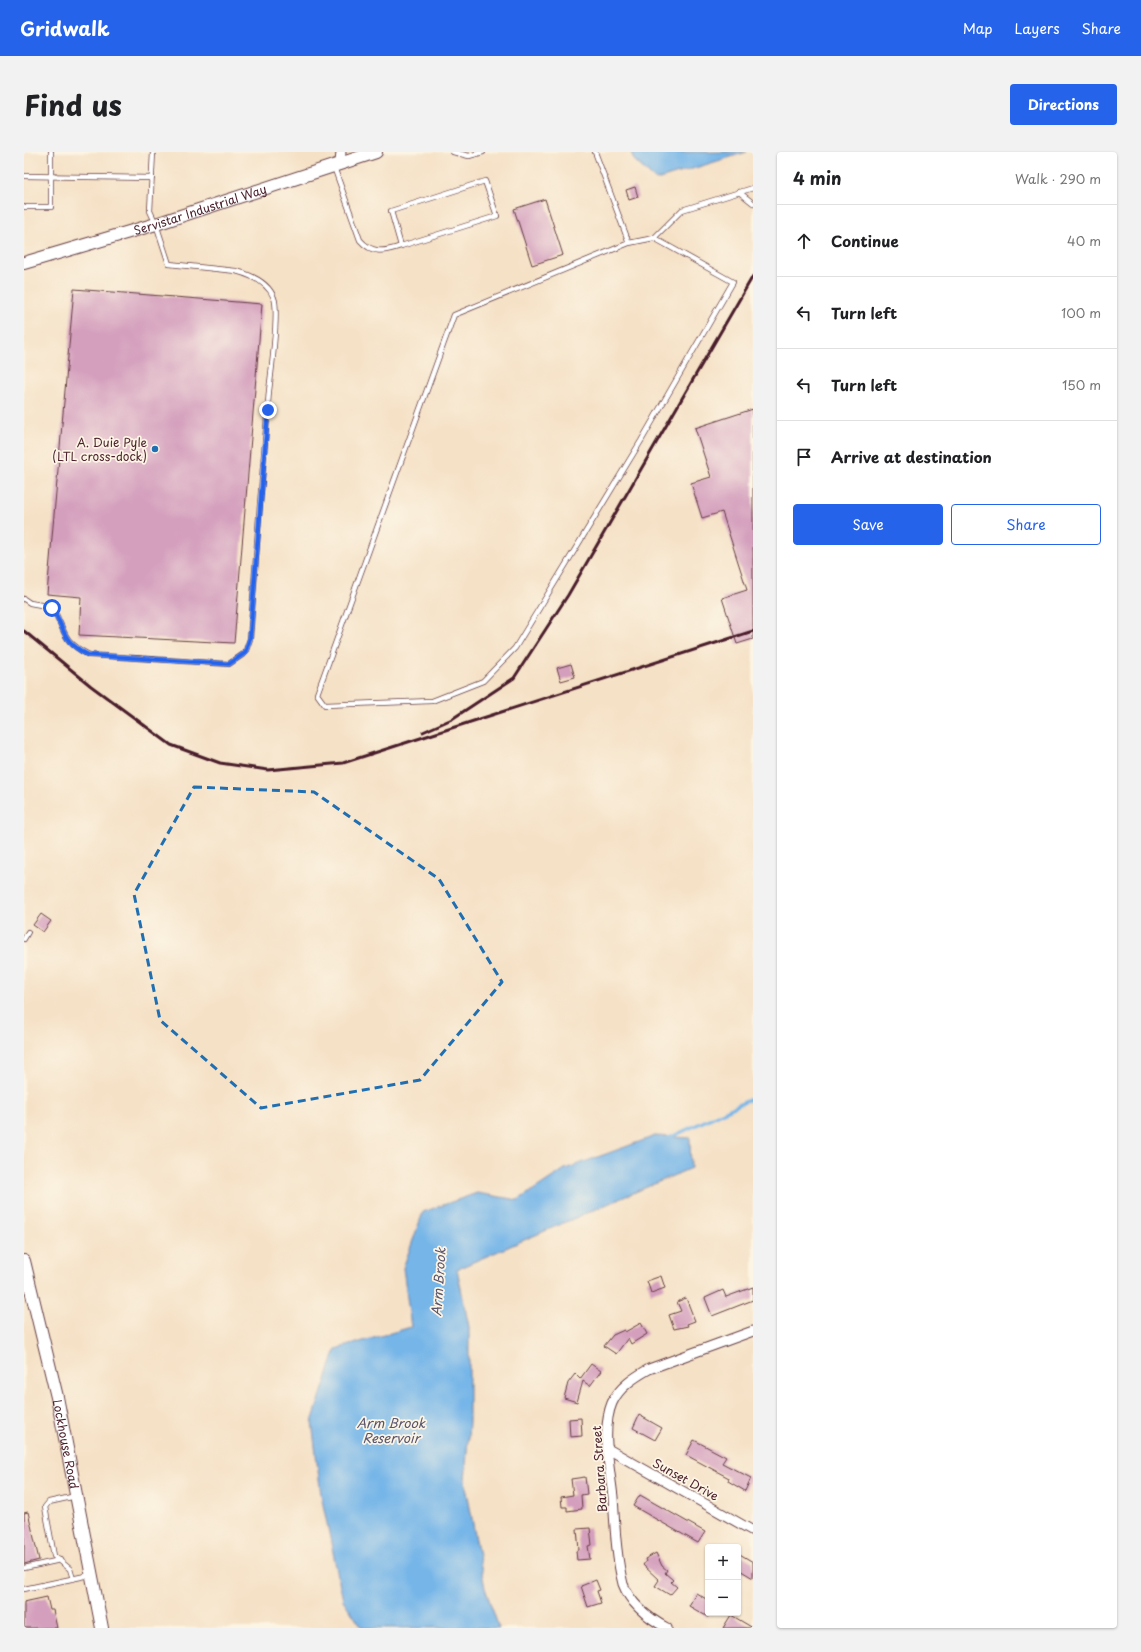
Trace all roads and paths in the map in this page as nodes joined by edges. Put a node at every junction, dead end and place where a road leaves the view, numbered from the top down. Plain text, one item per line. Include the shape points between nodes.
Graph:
1 (51, 152) edge
2 (153, 152) edge
3 (376, 152) edge
4 (453, 152) edge
5 (483, 152) edge
6 (595, 152) edge
7 (338, 160) edge
8 (24, 176) edge
9 (51, 177) junction
10 (152, 178) junction
11 (753, 188) edge
12 (739, 192) junction
13 (753, 203) edge
14 (24, 207) edge
15 (156, 224) junction
16 (654, 238) junction
17 (629, 243) junction
18 (401, 246) junction
19 (24, 263) edge
20 (24, 599) edge
21 (28, 932) dead end
22 (24, 939) edge
23 (24, 1261) edge
24 (753, 1331) edge
25 (608, 1449) junction
26 (77, 1496) junction
27 (753, 1531) edge
28 (60, 1560) junction
29 (24, 1568) edge
30 (92, 1574) junction
31 (73, 1579) junction
32 (24, 1589) edge
33 (102, 1628) edge
34 (667, 1628) edge

1 - 9 lane
2 - 10 lane
3 - 7 street, Servistar Industrial Way
4 - 5 lane via 469,156
6 - 17 lane
7 - 15 street, Servistar Industrial Way
7 - 18 lane via 360,240 367,248 385,251
8 - 9 lane
9 - 10 lane
9 - 14 lane via 51,207
10 - 15 lane via 150,211
11 - 12 lane
12 - 13 lane
12 - 16 lane via 682,210
15 - 19 street, Servistar Industrial Way
15 - 20 lane via 168,264 246,274 268,288 275,299 250,638 245,653 229,664 88,655 73,647 67,640 52,608
16 - 17 lane
16 - 17 lane via 733,282 641,441 515,648 483,681 432,701 325,705 318,694 454,315
18 - 18 lane via 497,216 485,181 391,211
21 - 22 lane
23 - 26 street, Lockhouse Road
24 - 25 street, Barbara Street via 657,1366 631,1381 611,1404 607,1423
25 - 27 street, Sunset Drive
25 - 34 street, Barbara Street via 623,1584 638,1608
26 - 28 lane via 49,1502 45,1507 54,1556
26 - 30 street, Lockhouse Road
28 - 29 lane
28 - 31 lane via 70,1569
30 - 31 lane
30 - 33 street, Lockhouse Road
31 - 32 lane

